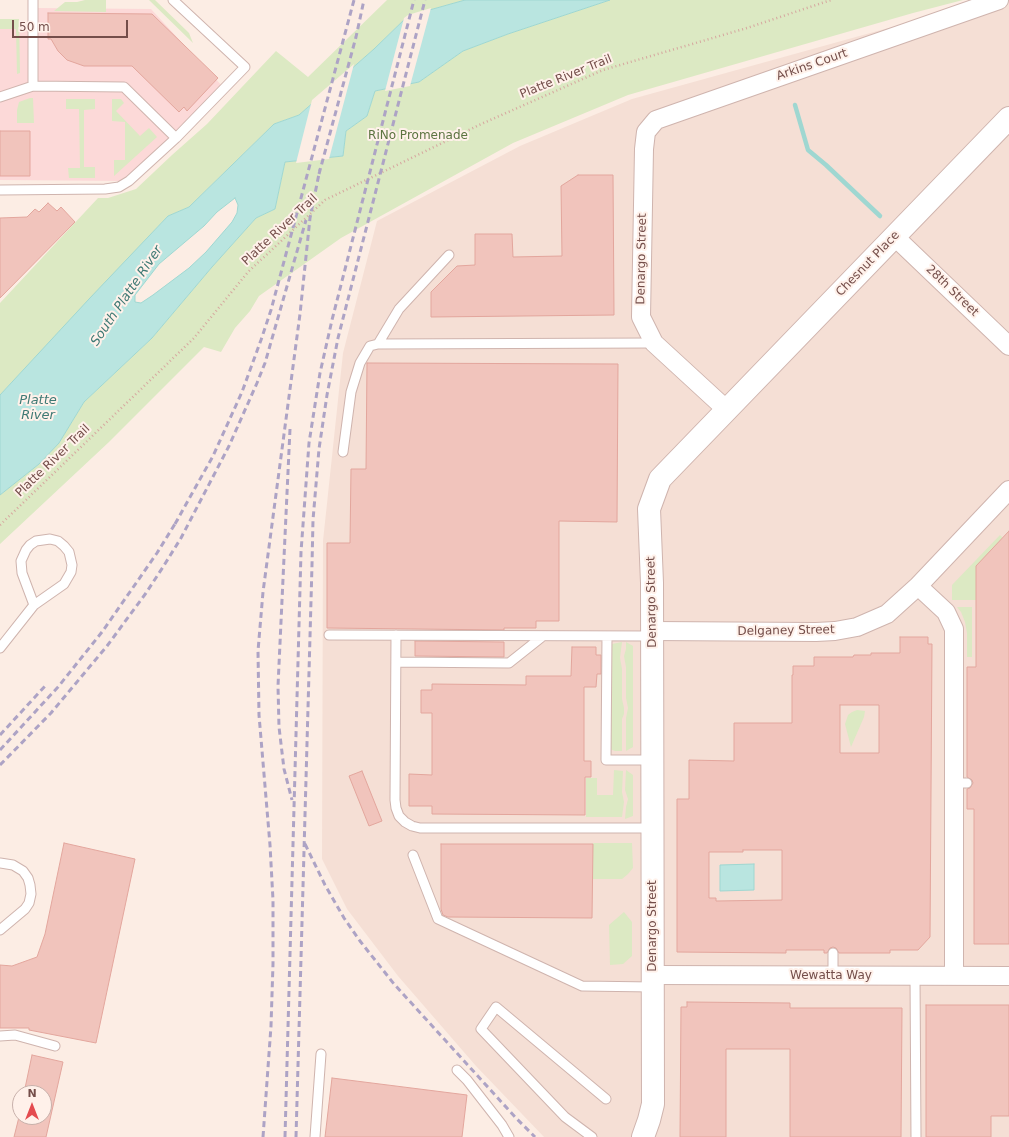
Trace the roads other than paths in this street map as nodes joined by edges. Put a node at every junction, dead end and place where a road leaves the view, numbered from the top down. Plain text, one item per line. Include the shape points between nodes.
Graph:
1 (33, 0) edge
2 (172, 0) edge
3 (999, 0) edge
4 (33, 86) junction
5 (0, 97) edge
6 (1009, 118) edge
7 (176, 138) junction
8 (644, 149) joint
9 (0, 190) edge
10 (895, 237) junction
11 (449, 255) dead end
12 (654, 343) junction
13 (378, 344) junction
14 (1009, 346) edge
15 (728, 411) junction
16 (343, 452) dead end
17 (1009, 490) edge
18 (918, 586) junction
19 (34, 605) junction
20 (652, 634) junction
21 (329, 635) dead end
22 (396, 635) junction
23 (543, 636) junction
24 (607, 636) junction
25 (0, 648) edge
26 (396, 662) junction
27 (652, 760) junction
28 (652, 828) junction
29 (413, 855) dead end
30 (0, 864) edge
31 (0, 930) edge
32 (833, 952) dead end
33 (833, 976) junction
34 (915, 976) junction
35 (954, 976) junction
36 (1009, 976) edge
37 (653, 981) junction
38 (0, 1036) edge
39 (55, 1046) dead end
40 (321, 1054) dead end
41 (457, 1070) dead end
42 (606, 1099) dead end
43 (646, 1128) edge
44 (315, 1137) edge
45 (509, 1137) edge
46 (592, 1137) edge
47 (916, 1137) edge

1 - 4 lane
2 - 7 lane via 245,67
3 - 8 street, Arkins Court via 656,120 646,132
4 - 5 lane
4 - 7 lane via 124,87
6 - 10 street, Chesnut Place
7 - 9 lane via 119,187
8 - 12 street, Denargo Street via 640,317
10 - 14 street, 28th Street
10 - 15 street, Chesnut Place
11 - 13 lane via 399,309
12 - 13 lane
12 - 15 street, Denargo Street
13 - 16 lane via 370,346 360,363 351,392
15 - 20 street, Denargo Street via 709,427 660,479 650,509
17 - 18 street, Delganey Street
18 - 20 street, Delganey Street via 887,614 857,627 835,631
18 - 35 street via 946,612 954,629 960,783
19 - 19 lane via 64,584 71,572 69,552 58,541 36,541 30,544 22,555 22,573
19 - 25 lane
20 - 24 lane
20 - 27 street, Denargo Street
21 - 22 lane
22 - 23 lane
22 - 26 lane
23 - 24 lane
23 - 26 lane via 509,663
24 - 27 lane via 606,760
26 - 28 lane via 395,800 399,816 405,822 420,828
27 - 28 street, Denargo Street
28 - 37 street, Denargo Street
29 - 37 lane via 438,919 582,986
30 - 31 lane via 13,865 22,871 28,878 31,894 25,909
32 - 33 lane
33 - 34 street, Wewatta Way
33 - 37 street, Wewatta Way
34 - 35 street, Wewatta Way
34 - 47 lane
35 - 36 street, Wewatta Way
37 - 43 street, Denargo Street via 653,1104
38 - 39 lane via 15,1035
40 - 44 lane
41 - 45 lane
42 - 46 lane via 496,1007 481,1029 565,1117

